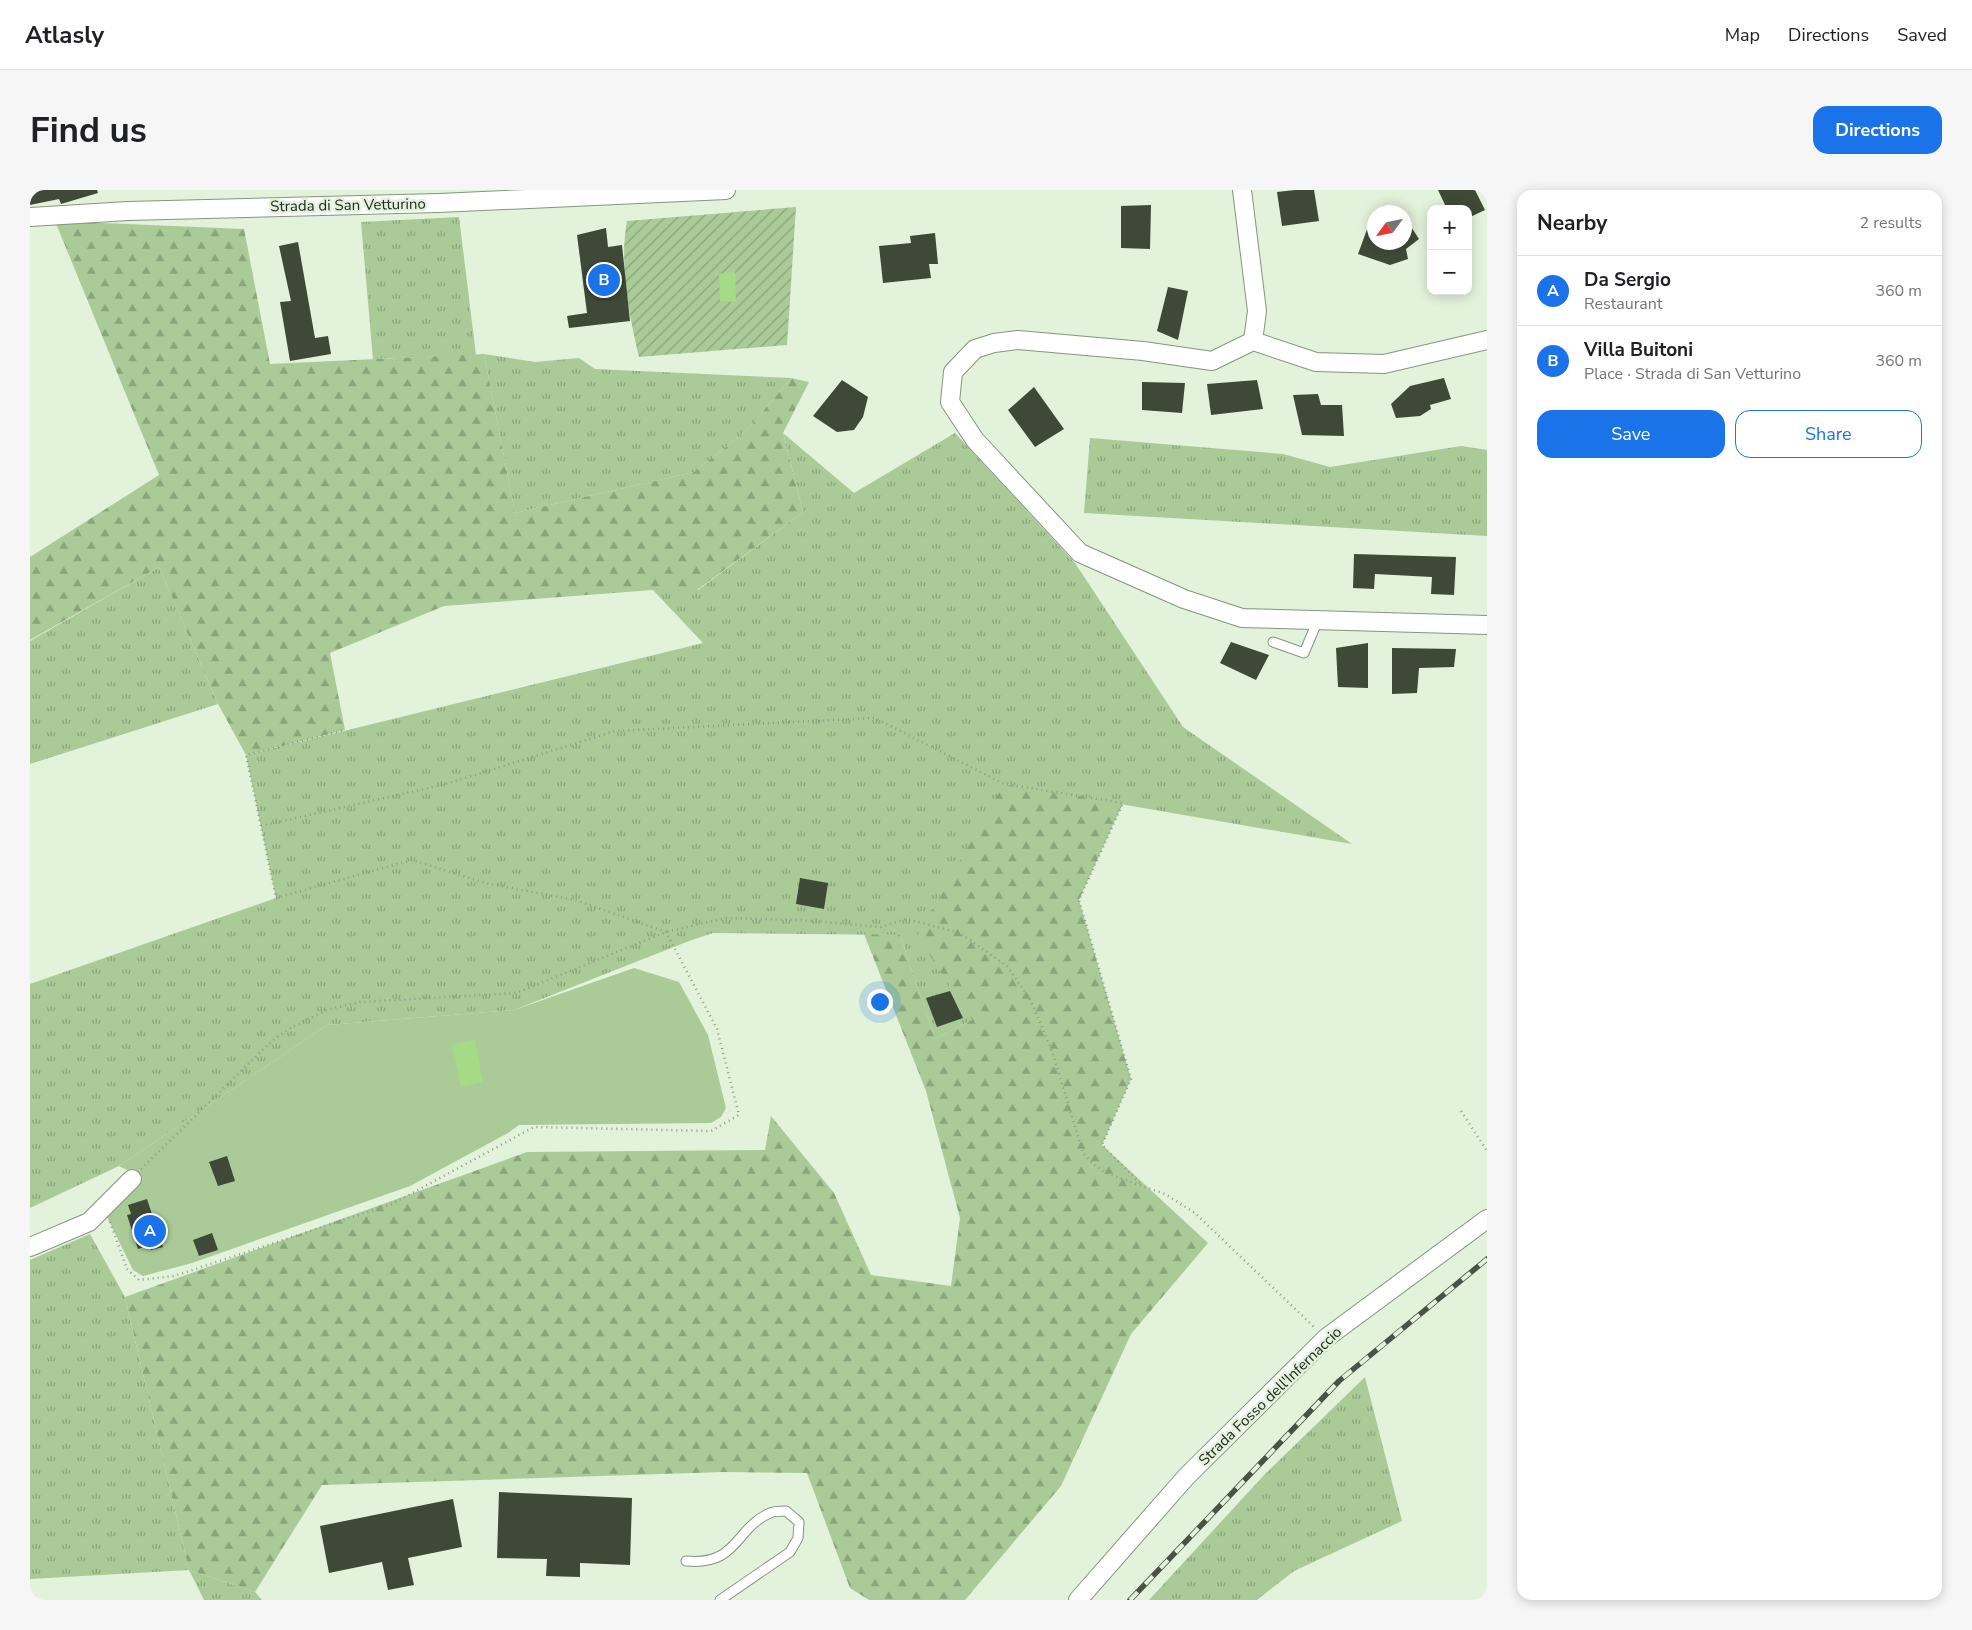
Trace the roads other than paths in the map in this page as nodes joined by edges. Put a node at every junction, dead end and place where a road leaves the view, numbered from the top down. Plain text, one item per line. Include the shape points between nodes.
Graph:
1 (726, 190) edge
2 (1242, 190) edge
3 (30, 217) edge
4 (1487, 340) edge
5 (1253, 341) junction
6 (1318, 620) junction
7 (1487, 625) edge
8 (1274, 642) dead end
9 (132, 1179) road end
10 (1487, 1219) edge
11 (30, 1247) edge
12 (686, 1561) dead end
13 (720, 1600) edge
14 (1078, 1600) edge

1 - 3 street, Strada di San Vetturino
2 - 5 street via 1257,311
4 - 5 street via 1384,364 1316,362
5 - 6 street via 1212,361 1144,351 1018,340 994,343 975,349 953,372 950,402 975,440 1080,553 1184,599 1242,618
6 - 7 street
6 - 8 lane via 1304,653
9 - 11 street via 89,1222
10 - 14 street, Strada Fosso dell'Infernaccio via 1326,1338 1186,1477
12 - 13 lane via 700,1563 728,1552 755,1523 771,1512 786,1511 799,1522 798,1538 790,1552

